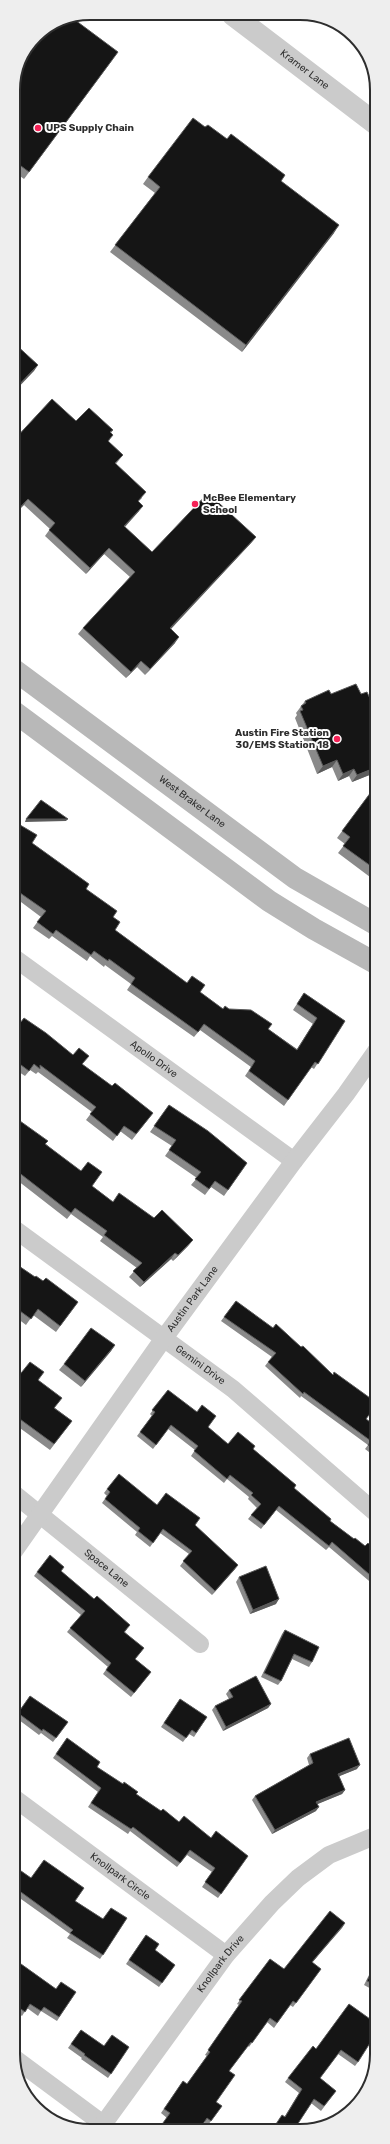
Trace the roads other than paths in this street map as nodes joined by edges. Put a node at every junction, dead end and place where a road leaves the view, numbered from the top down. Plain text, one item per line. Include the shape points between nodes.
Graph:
1 (240, 20) edge
2 (370, 119) edge
3 (20, 674) edge
4 (20, 716) edge
5 (216, 820) junction
6 (196, 847) junction
7 (370, 921) edge
8 (370, 960) edge
9 (20, 962) edge
10 (370, 1060) edge
11 (294, 1161) junction
12 (20, 1233) edge
13 (164, 1338) junction
14 (20, 1497) edge
15 (370, 1508) edge
16 (41, 1513) junction
17 (20, 1543) edge
18 (200, 1644) dead end
19 (20, 1802) edge
20 (370, 1838) edge
21 (226, 1955) junction
22 (21, 2064) edge
23 (97, 2124) edge
24 (103, 2124) edge

1 - 2 street, Kramer Lane
3 - 5 main road, West Braker Lane
4 - 6 main road
5 - 6 main road
5 - 7 main road, West Braker Lane via 295,878
6 - 8 main road via 269,901
9 - 11 street, Apollo Drive
10 - 11 street, Austin Park Lane
11 - 13 street, Austin Park Lane
12 - 13 street, Gemini Drive
13 - 15 street, Gemini Drive via 233,1389
13 - 16 street, Austin Park Lane
14 - 16 street, Space Lane
16 - 17 street, Austin Park Lane
16 - 18 street, Space Lane
19 - 21 street, Knollpark Circle
20 - 21 street, Knollpark Drive via 329,1855 298,1878 272,1902
21 - 24 street, Knollpark Drive
22 - 23 street

